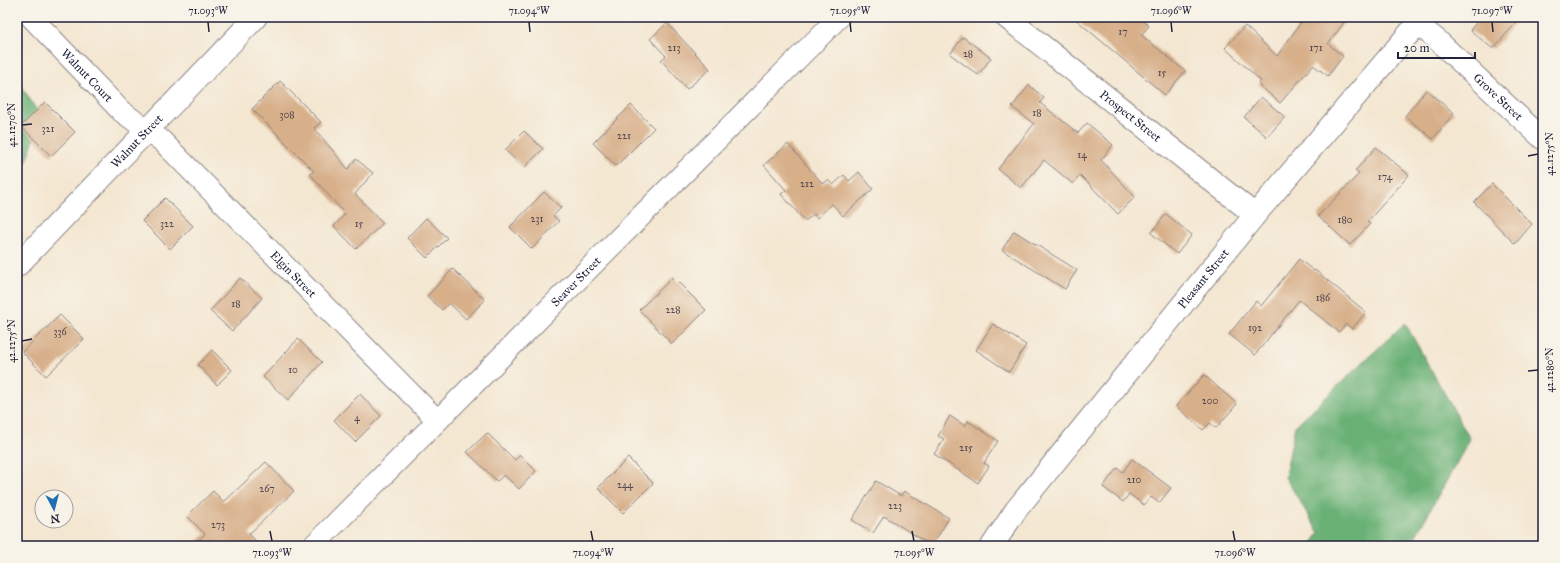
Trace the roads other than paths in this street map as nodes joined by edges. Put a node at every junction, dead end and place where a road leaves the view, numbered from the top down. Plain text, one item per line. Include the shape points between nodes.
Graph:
1 (31, 17) edge
2 (256, 17) edge
3 (839, 17) edge
4 (1006, 17) edge
5 (1420, 20) edge
6 (147, 130) junction
7 (1543, 140) edge
8 (1256, 215) junction
9 (17, 266) edge
10 (438, 420) junction
11 (313, 546) edge
12 (992, 546) edge

1 - 6 street, Walnut Court via 121,111
2 - 6 main road, Walnut Street
3 - 10 street, Seaver Street
4 - 8 main road, Prospect Street
5 - 7 street, Grove Street via 1435,38
5 - 8 main road, Pleasant Street
6 - 9 main road, Walnut Street
6 - 10 street, Elgin Street via 162,141
8 - 12 main road, Pleasant Street via 1016,510
10 - 11 street, Seaver Street

